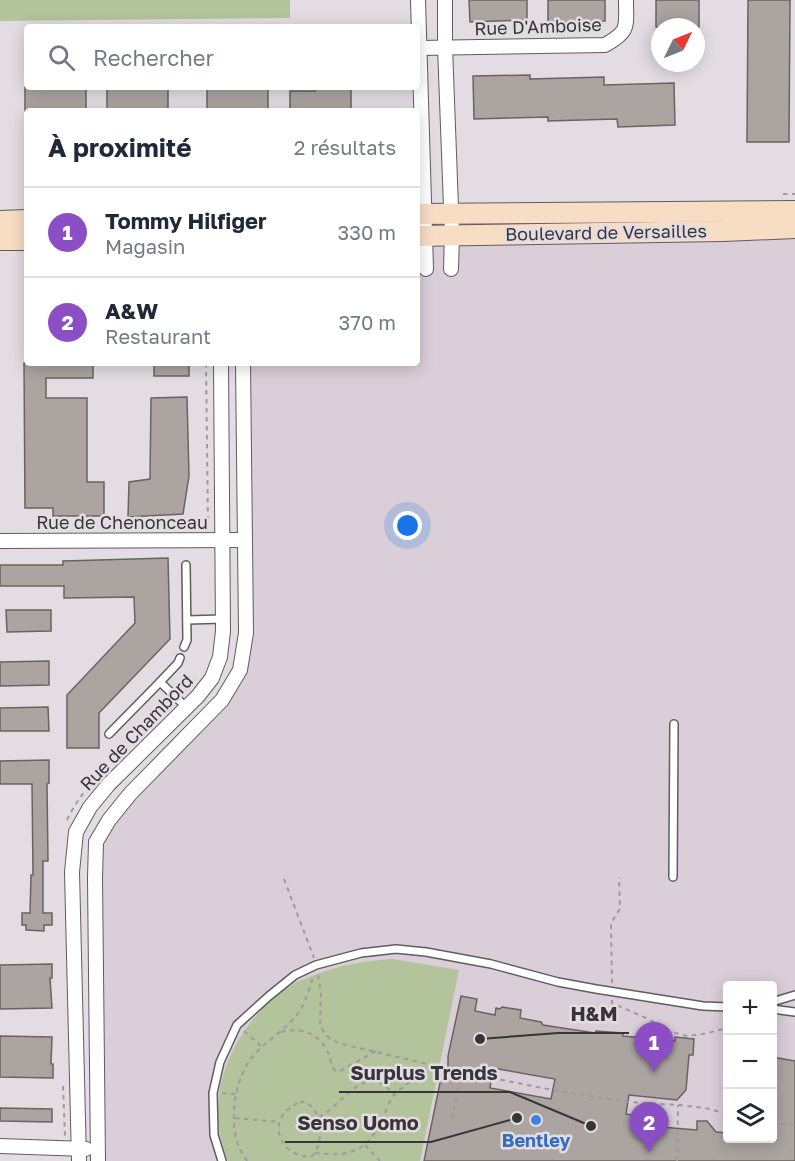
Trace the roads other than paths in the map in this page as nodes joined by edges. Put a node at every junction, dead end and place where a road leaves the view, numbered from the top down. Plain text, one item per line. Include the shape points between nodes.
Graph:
1 (418, 0) edge
2 (445, 0) edge
3 (626, 0) edge
4 (418, 24) edge
5 (445, 47) junction
6 (420, 48) edge
7 (420, 90) edge
8 (420, 108) edge
9 (420, 131) edge
10 (795, 211) edge
11 (451, 213) junction
12 (421, 214) edge
13 (24, 220) edge
14 (0, 221) edge
15 (795, 228) edge
16 (452, 234) junction
17 (421, 236) edge
18 (0, 240) edge
19 (24, 240) edge
20 (426, 269) dead end
21 (451, 269) dead end
22 (221, 366) edge
23 (243, 366) edge
24 (222, 539) junction
25 (245, 540) junction
26 (0, 541) edge
27 (186, 565) dead end
28 (223, 619) junction
29 (187, 620) junction
30 (184, 647) dead end
31 (180, 658) dead end
32 (160, 682) junction
33 (186, 707) junction
34 (674, 724) dead end
35 (109, 734) dead end
36 (673, 877) dead end
37 (795, 995) edge
38 (777, 1000) edge
39 (723, 1007) edge
40 (777, 1010) edge
41 (795, 1012) edge
42 (0, 1146) edge
43 (79, 1155) edge
44 (98, 1155) edge
45 (222, 1161) edge

1 - 4 street
2 - 5 street
3 - 5 street, Rue D'Amboise via 626,25 621,36 605,45
5 - 6 street, Rue D'Amboise
5 - 11 street
7 - 8 street
9 - 12 street
10 - 11 street, Boulevard de Versailles
11 - 12 street, Boulevard de Versailles
11 - 16 street
12 - 17 street
13 - 14 street
15 - 16 street, Boulevard de Versailles
16 - 17 street, Boulevard de Versailles
16 - 21 street
17 - 20 street
18 - 19 street
22 - 24 street, Rue de Chambord
23 - 25 street
24 - 25 street, Rue de Chenonceau
24 - 26 street, Rue de Chenonceau
24 - 28 street, Rue de Chambord
25 - 44 street via 246,633 240,670 222,700 130,794 96,842
27 - 29 lane
28 - 29 lane
28 - 33 street, Rue de Chambord via 220,657 212,678
29 - 30 lane
31 - 32 lane
32 - 33 lane
32 - 35 lane
33 - 43 street, Rue de Chambord via 109,784 76,832 72,872
34 - 36 lane
37 - 38 lane
39 - 45 lane via 558,982 426,951 361,953 316,965 295,975 237,1025 220,1062 213,1093 214,1136
40 - 41 lane
42 - 43 street
43 - 44 street

